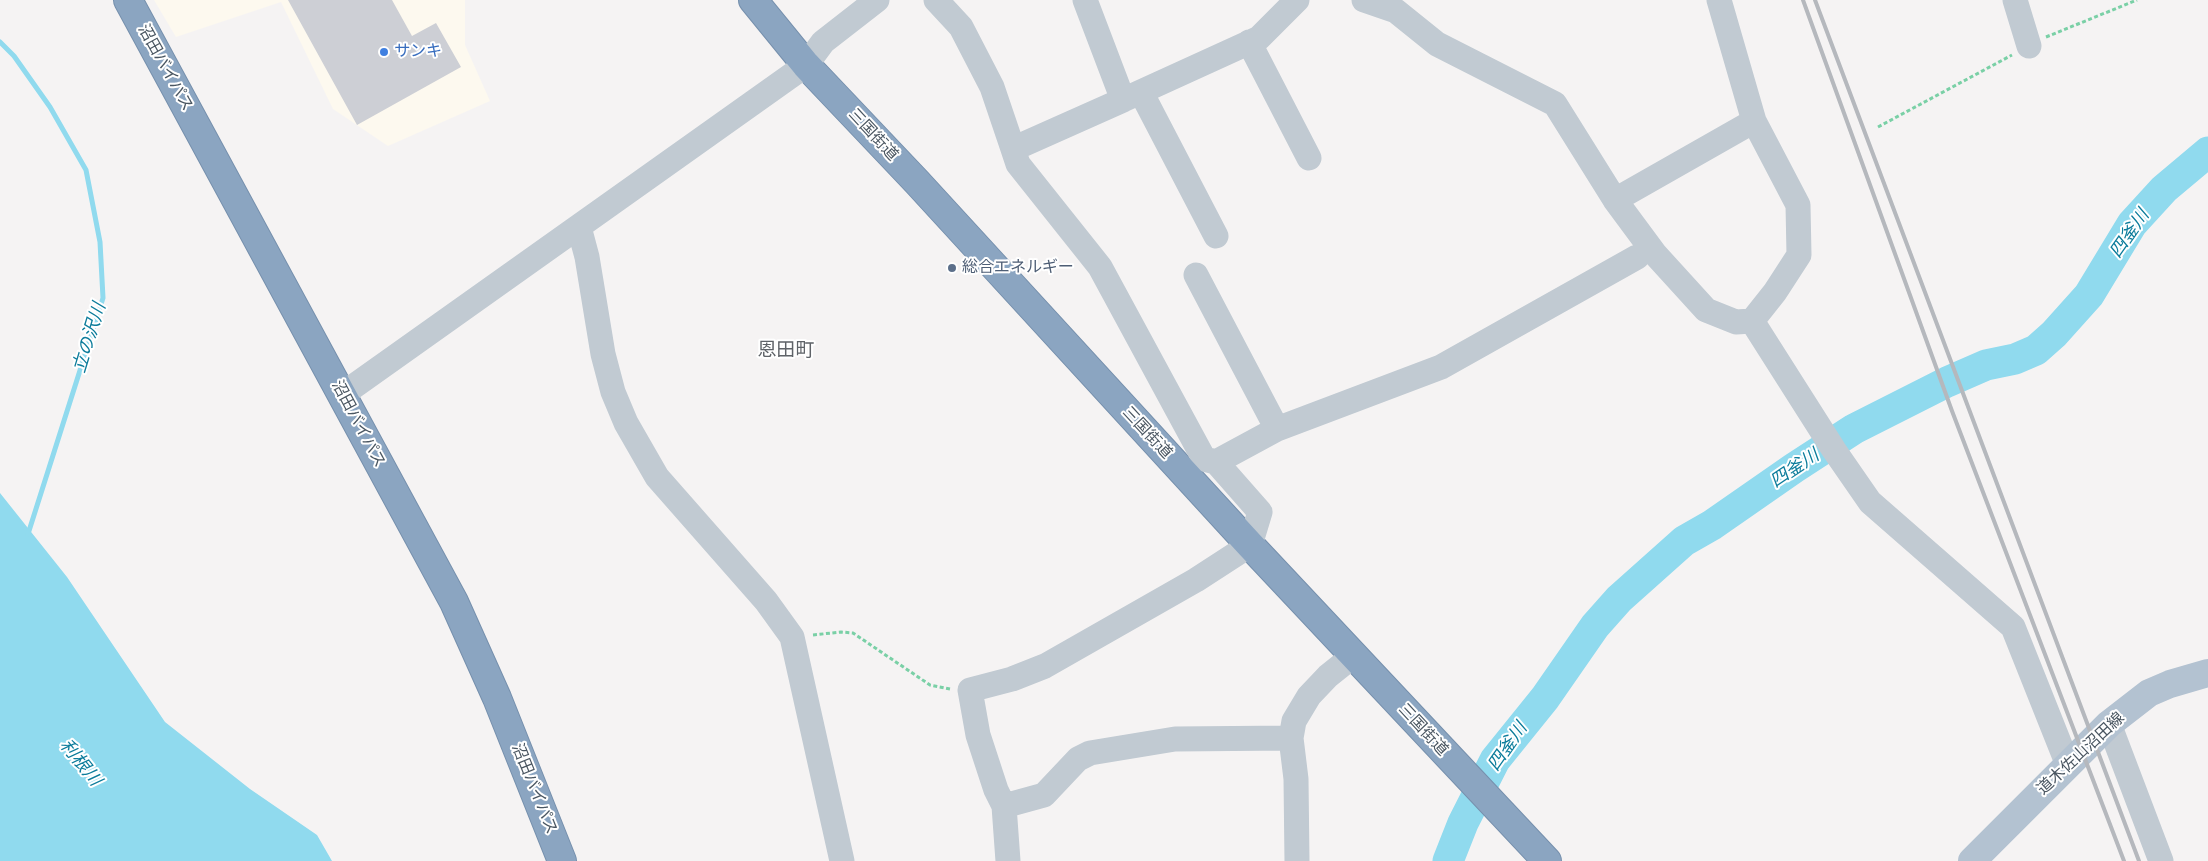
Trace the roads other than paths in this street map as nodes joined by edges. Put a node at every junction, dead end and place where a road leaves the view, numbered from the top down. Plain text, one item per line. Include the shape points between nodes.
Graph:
1 (128, 0) edge
2 (753, 0) edge
3 (877, 0) edge
4 (936, 0) edge
5 (1084, 0) edge
6 (1296, 0) edge
7 (1364, 0) edge
8 (1719, 0) edge
9 (2015, 0) edge
10 (1250, 42) junction
11 (2028, 46) road end
12 (806, 65) junction
13 (1132, 96) junction
14 (1754, 121) junction
15 (1013, 149) junction
16 (1309, 158) dead end
17 (1615, 200) junction
18 (579, 227) junction
19 (1216, 236) dead end
20 (1637, 257) dead end
21 (1196, 276) dead end
22 (1752, 321) junction
23 (343, 394) junction
24 (1277, 429) junction
25 (1216, 462) junction
26 (1250, 545) junction
27 (1353, 656) junction
28 (2208, 673) edge
29 (2109, 724) junction
30 (1292, 738) junction
31 (2068, 765) junction
32 (1004, 806) junction
33 (562, 861) edge
34 (842, 861) edge
35 (1008, 861) edge
36 (1297, 861) edge
37 (1547, 861) edge
38 (1972, 861) edge
39 (2161, 861) edge

1 - 23 highway, 沼田バイパス
2 - 12 highway, 三国街道
3 - 12 street via 823,42
4 - 15 street via 961,27 992,87
5 - 13 street
6 - 10 street via 1259,38
7 - 17 street via 1396,11 1437,44 1555,104
8 - 14 street
9 - 11 street
10 - 13 street
10 - 16 street
12 - 18 street
12 - 26 highway, 三国街道
13 - 15 street
13 - 19 street
14 - 17 street
14 - 22 street via 1798,204 1800,256
15 - 25 street via 1018,164 1100,267 1204,459
17 - 22 street via 1655,254 1706,310 1736,322
18 - 23 street
18 - 34 street via 603,354 613,392 626,423 658,477 766,601 792,637
20 - 24 street via 1441,367
21 - 24 street
22 - 31 street via 1870,502 2013,627
23 - 33 highway, 沼田バイパス via 454,602 498,698
24 - 25 street
25 - 26 street via 1260,512
26 - 27 highway, 三国街道
26 - 32 street via 1196,580 1045,666 970,690 978,736
27 - 30 street via 1309,696 1294,721
27 - 37 highway, 三国街道
28 - 29 main road, 道木佐山沼田線 via 2149,693
29 - 31 main road, 道木佐山沼田線
29 - 39 street
30 - 32 street via 1175,739 1090,753 1078,759 1044,795
30 - 36 street
31 - 38 main road, 道木佐山沼田線
32 - 35 street

